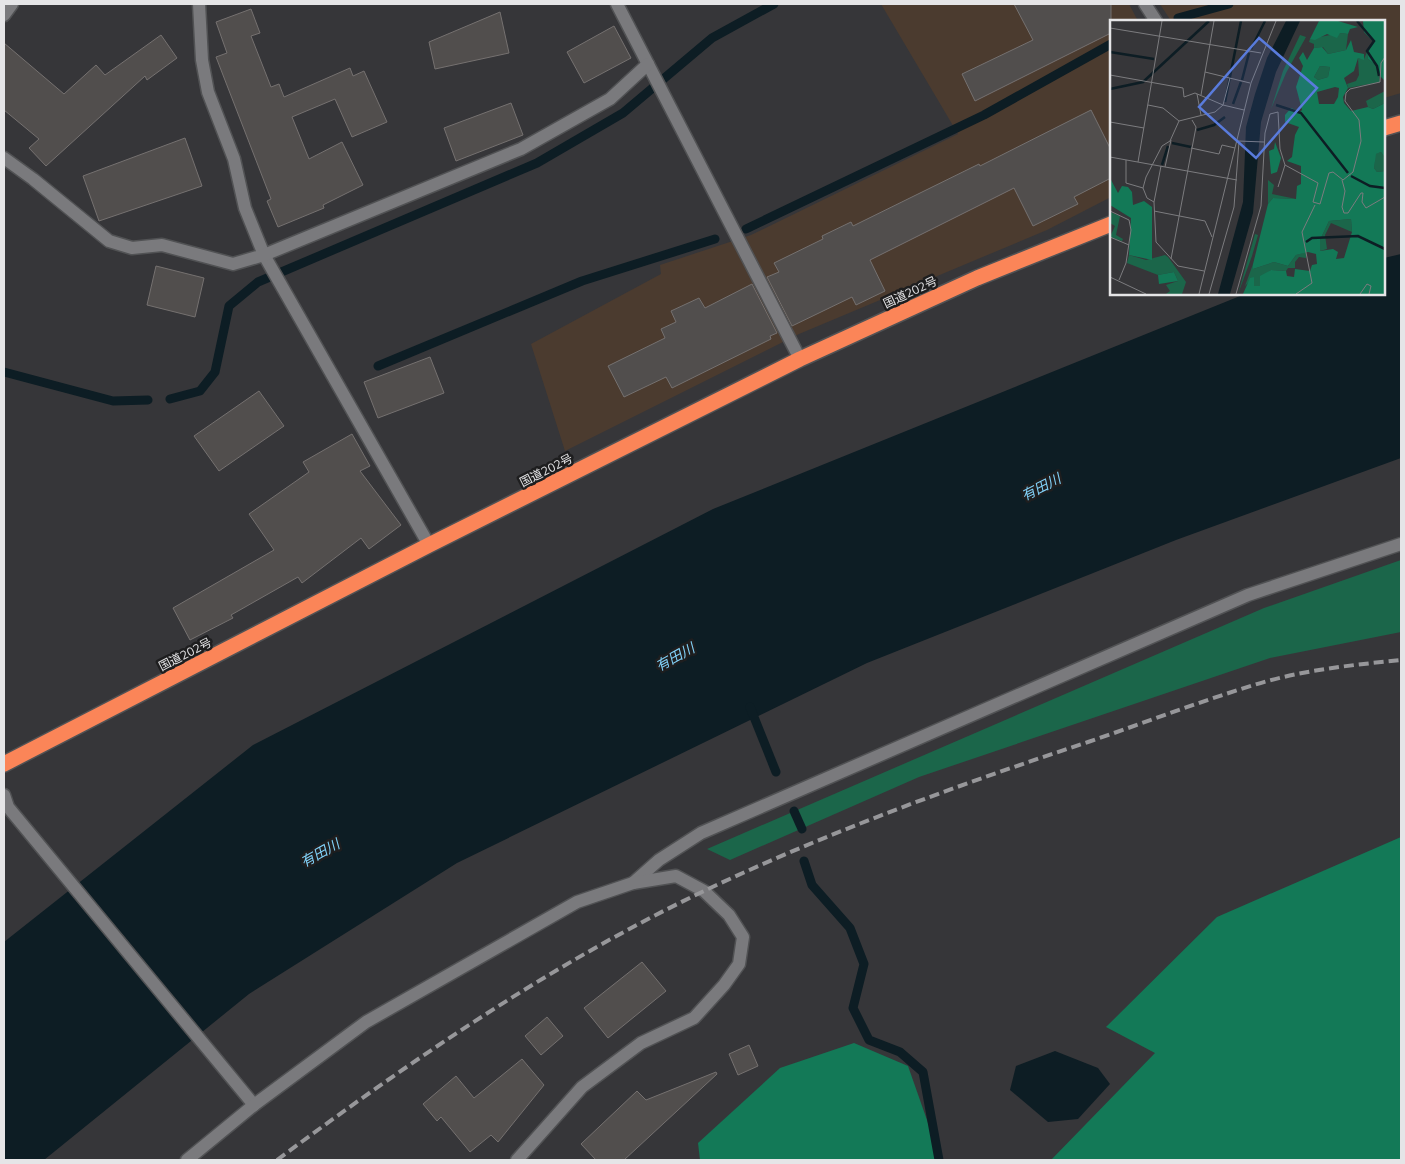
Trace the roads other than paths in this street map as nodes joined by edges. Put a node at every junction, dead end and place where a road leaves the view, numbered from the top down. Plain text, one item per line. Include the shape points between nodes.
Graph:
1 (12, 4) edge
2 (199, 4) edge
3 (618, 4) edge
4 (1145, 4) edge
5 (4, 15) edge
6 (1155, 20) edge
7 (648, 64) junction
8 (1401, 123) edge
9 (1385, 128) edge
10 (4, 158) edge
11 (1110, 224) edge
12 (264, 255) junction
13 (800, 359) junction
14 (1401, 544) edge
15 (429, 545) junction
16 (4, 764) edge
17 (5, 806) edge
18 (633, 883) junction
19 (254, 1105) junction
20 (186, 1160) edge
21 (517, 1160) edge

1 - 5 street
2 - 12 street via 202,60 208,92 234,158 245,208
3 - 7 street
4 - 6 street
7 - 12 street via 610,99 521,149
7 - 13 street
8 - 9 highway
10 - 12 street via 109,241 132,248 162,245 233,264
11 - 13 highway, 国道202号 via 977,278
12 - 15 street
13 - 15 highway, 国道202号
14 - 18 street via 1248,595 701,833 659,860
15 - 16 highway, 国道202号
17 - 19 street via 42,846
18 - 19 street via 577,902 375,1017
18 - 21 street via 676,876 704,891 729,915 743,938 739,964 694,1018 641,1043 582,1087
19 - 20 street

